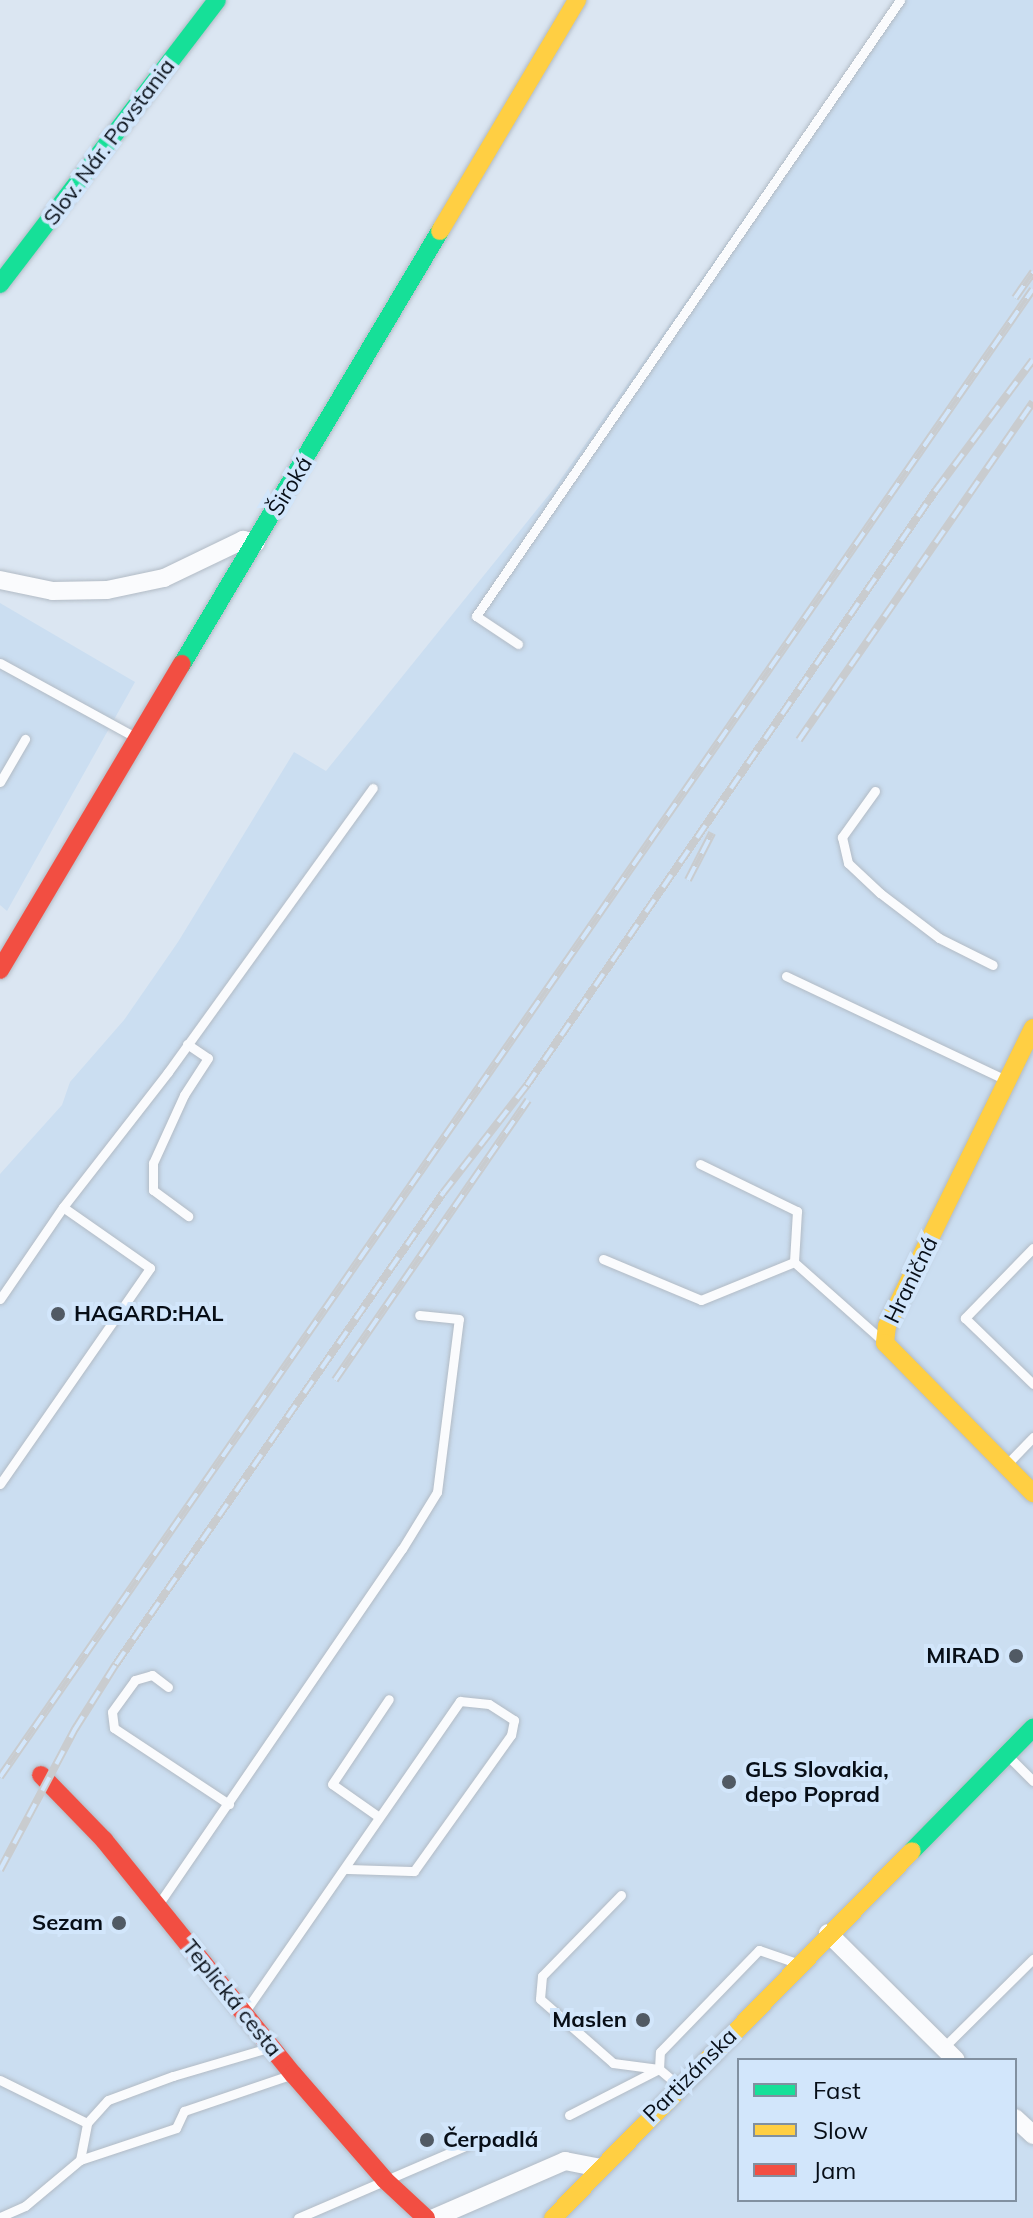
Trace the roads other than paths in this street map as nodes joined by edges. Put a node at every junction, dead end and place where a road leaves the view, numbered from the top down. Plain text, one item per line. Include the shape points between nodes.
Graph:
1 (217, 0) edge
2 (577, 0) edge
3 (900, 0) edge
4 (0, 284) edge
5 (256, 543) junction
6 (0, 580) edge
7 (518, 644) dead end
8 (0, 663) edge
9 (25, 739) dead end
10 (138, 739) junction
11 (0, 782) edge
12 (373, 788) dead end
13 (875, 791) dead end
14 (993, 965) dead end
15 (0, 970) edge
16 (786, 976) dead end
17 (1033, 1028) edge
18 (187, 1044) junction
19 (1007, 1081) junction
20 (700, 1164) dead end
21 (63, 1207) junction
22 (188, 1216) dead end
23 (1033, 1248) edge
24 (603, 1259) dead end
25 (794, 1262) junction
26 (0, 1299) edge
27 (419, 1315) dead end
28 (885, 1343) junction
29 (1033, 1384) edge
30 (1033, 1437) edge
31 (1006, 1465) junction
32 (0, 1484) edge
33 (1033, 1493) edge
34 (168, 1687) dead end
35 (389, 1699) dead end
36 (1033, 1728) edge
37 (1007, 1755) junction
38 (41, 1775) dead end
39 (1033, 1781) edge
40 (229, 1804) junction
41 (379, 1817) junction
42 (345, 1869) junction
43 (621, 1895) dead end
44 (158, 1905) junction
45 (828, 1933) junction
46 (1033, 1959) edge
47 (799, 1964) junction
48 (244, 2013) junction
49 (271, 2047) junction
50 (950, 2054) edge
51 (659, 2069) junction
52 (293, 2074) junction
53 (0, 2080) edge
54 (679, 2086) junction
55 (569, 2115) dead end
56 (1017, 2120) edge
57 (87, 2123) junction
58 (1033, 2135) edge
59 (477, 2141) dead end
60 (80, 2160) junction
61 (601, 2168) junction
62 (385, 2180) junction
63 (0, 2217) edge
64 (298, 2218) edge
65 (426, 2218) edge
66 (434, 2218) edge
67 (553, 2218) edge

1 - 4 street, Slov. Nár. Povstania
2 - 5 street, Široká
3 - 7 lane via 476,616
5 - 6 street via 243,540 164,578 107,590 53,591
5 - 10 street, Široká
8 - 10 lane
9 - 11 lane
10 - 15 street, Široká
12 - 18 lane
13 - 14 lane via 842,837 848,863 939,938
16 - 19 lane
17 - 19 street, Hraničná
18 - 21 lane
18 - 22 lane via 208,1058 184,1095 153,1163 153,1190
19 - 28 street, Hraničná via 887,1326
20 - 25 lane via 797,1211
21 - 26 lane
21 - 32 lane via 150,1268
23 - 29 lane via 965,1318
24 - 25 lane via 701,1300
25 - 28 lane
27 - 40 lane via 459,1319 437,1492
28 - 31 street, Hraničná
30 - 31 lane
31 - 33 street, Hraničná
34 - 40 lane via 152,1675 135,1680 112,1712 114,1728
35 - 41 lane via 332,1784
36 - 37 street, Partizánska
37 - 39 lane
37 - 45 street, Partizánska
38 - 44 street, Teplická cesta
40 - 44 lane
41 - 42 lane
41 - 42 lane via 460,1701 489,1704 514,1720 511,1735 414,1871
42 - 48 lane
43 - 51 lane via 542,1976 540,1999 613,2063
44 - 48 street, Teplická cesta
45 - 47 street, Partizánska
45 - 50 street
46 - 50 lane
47 - 51 lane via 759,1950 660,2052
47 - 54 street, Partizánska
48 - 49 street, Teplická cesta
49 - 52 street, Teplická cesta
49 - 57 lane via 108,2100
51 - 54 lane
51 - 55 lane
52 - 60 lane via 184,2111 176,2128
52 - 62 street, Teplická cesta
53 - 57 lane
54 - 61 street, Partizánska
56 - 58 street
57 - 60 lane
59 - 62 lane
60 - 63 lane via 25,2206
61 - 66 street via 565,2161
61 - 67 street, Partizánska
62 - 64 lane
62 - 65 street, Teplická cesta

